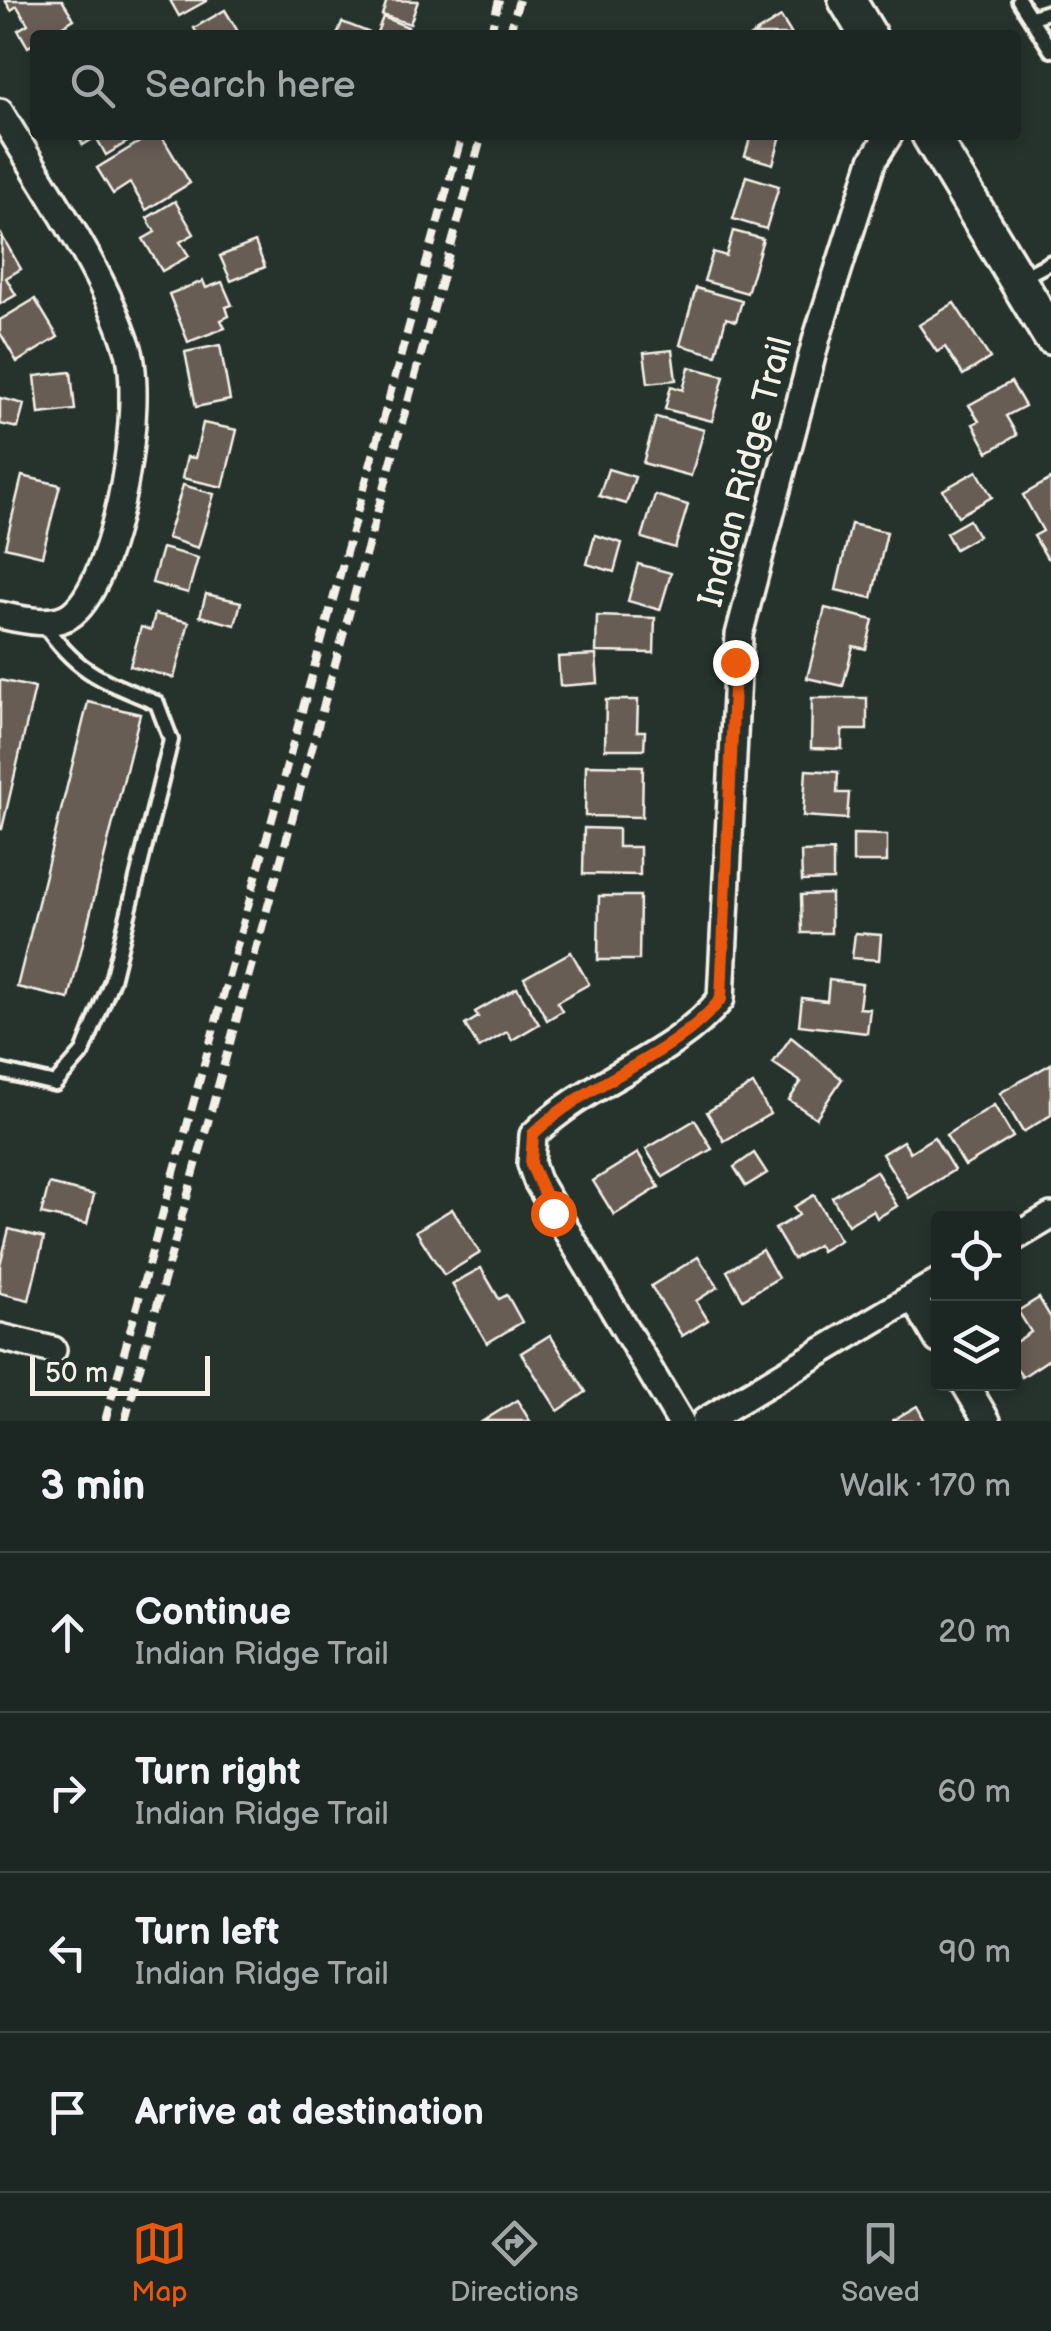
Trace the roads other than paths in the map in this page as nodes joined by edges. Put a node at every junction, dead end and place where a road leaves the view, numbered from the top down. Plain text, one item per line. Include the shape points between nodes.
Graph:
1 (846, 0) edge
2 (1018, 0) edge
3 (1051, 11) edge
4 (1032, 17) junction
5 (865, 30) edge
6 (1051, 50) edge
7 (0, 112) edge
8 (886, 140) edge
9 (933, 140) edge
10 (1051, 262) edge
11 (1017, 280) junction
12 (1051, 336) edge
13 (0, 615) edge
14 (42, 622) junction
15 (0, 1071) edge
16 (1051, 1216) edge
17 (1021, 1234) edge
18 (931, 1286) edge
19 (913, 1298) junction
20 (931, 1328) edge
21 (0, 1337) edge
22 (54, 1350) dead end
23 (969, 1391) edge
24 (680, 1421) edge
25 (705, 1421) edge
26 (988, 1421) edge

1 - 5 street
2 - 4 lane
3 - 4 lane
4 - 6 lane
7 - 14 street via 96,278 136,374 128,464 99,570 71,616
8 - 24 street, Indian Ridge Trail via 873,160 817,337 739,635 721,999 701,1023 533,1134 531,1164 545,1197
9 - 11 street
10 - 11 lane
11 - 12 street
13 - 14 street
14 - 15 lane via 88,675 157,703 171,740 112,980 84,1052 55,1084
16 - 17 street
18 - 19 street
19 - 20 street
19 - 25 street
21 - 22 street
23 - 26 street

